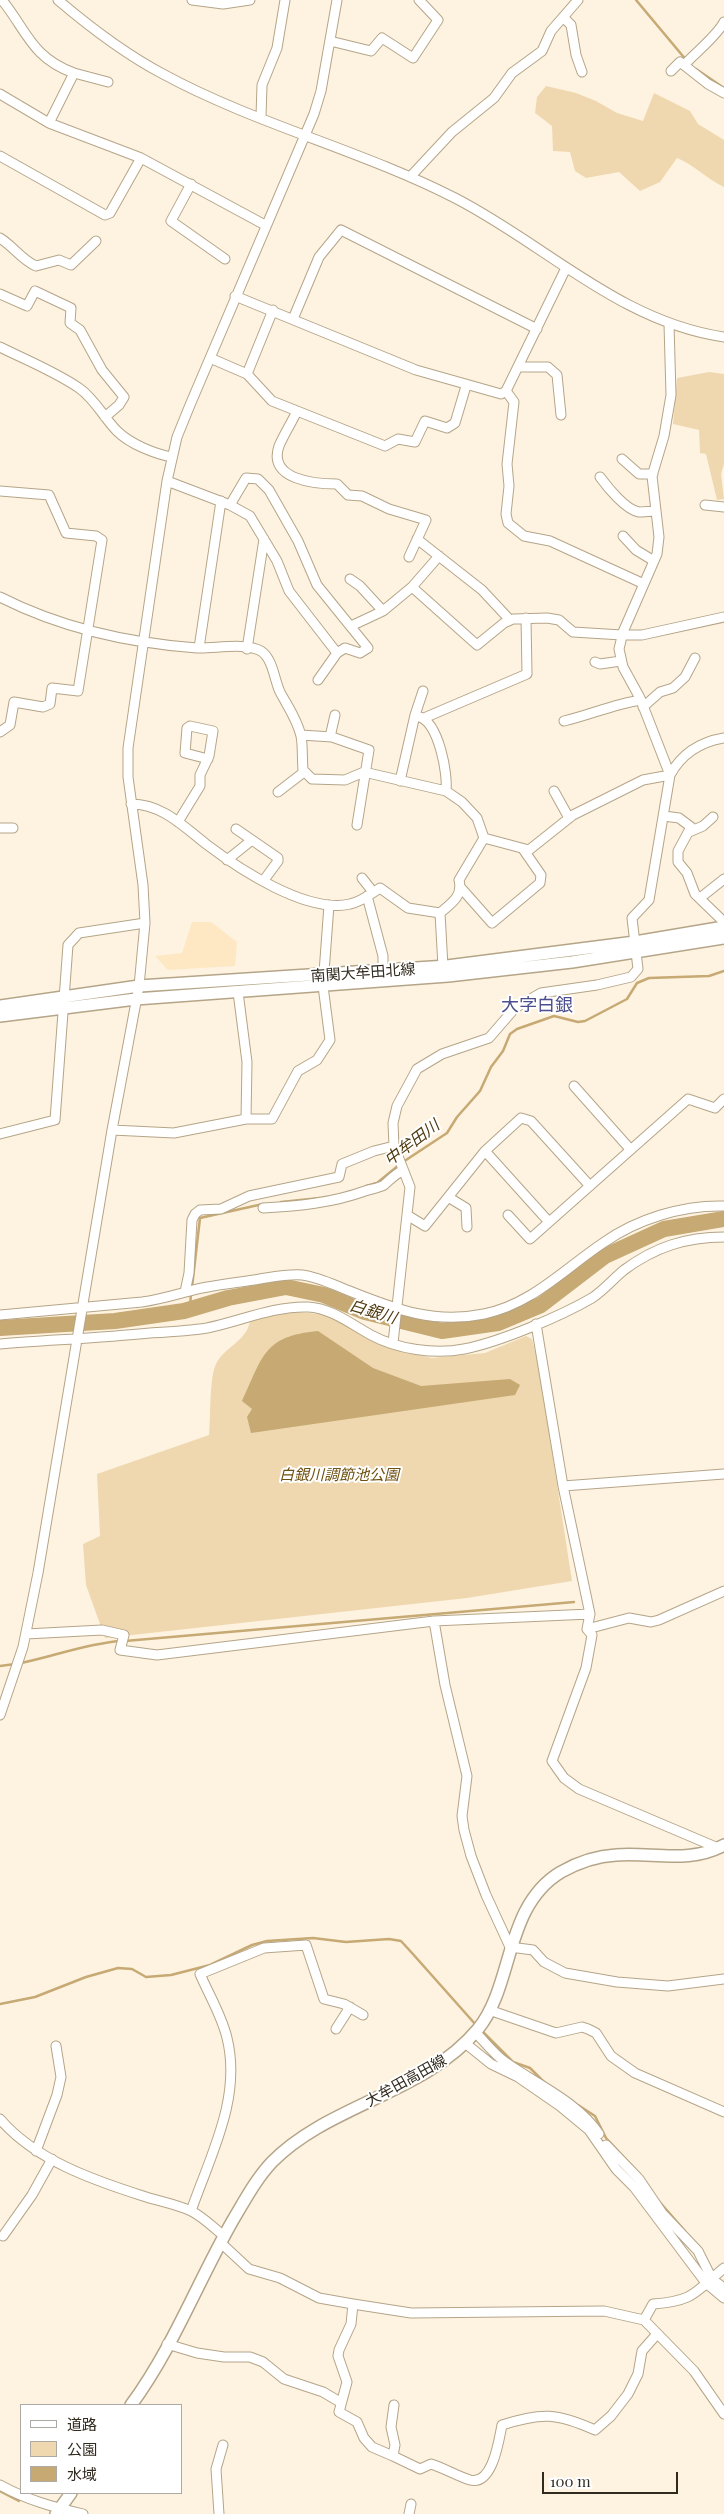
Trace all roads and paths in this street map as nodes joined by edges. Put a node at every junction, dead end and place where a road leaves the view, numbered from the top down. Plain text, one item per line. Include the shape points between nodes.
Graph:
1 (2, 0) edge
2 (58, 0) edge
3 (192, 0) edge
4 (250, 0) edge
5 (284, 0) edge
6 (337, 0) edge
7 (419, 0) edge
8 (575, 1) edge
9 (563, 17) junction
10 (724, 22) edge
11 (330, 41) junction
12 (686, 63) junction
13 (671, 71) dead end
14 (582, 72) dead end
15 (74, 73) junction
16 (108, 82) dead end
17 (724, 93) edge
18 (0, 94) edge
19 (261, 117) junction
20 (49, 123) junction
21 (305, 135) junction
22 (0, 156) edge
23 (141, 158) junction
24 (410, 177) junction
25 (190, 184) junction
26 (266, 225) junction
27 (0, 238) edge
28 (96, 241) dead end
29 (225, 259) dead end
30 (566, 268) junction
31 (0, 294) edge
32 (235, 296) junction
33 (273, 310) junction
34 (294, 319) junction
35 (669, 324) junction
36 (537, 329) junction
37 (724, 337) edge
38 (0, 347) edge
39 (210, 358) junction
40 (518, 367) junction
41 (247, 374) junction
42 (466, 386) junction
43 (506, 391) junction
44 (298, 411) junction
45 (561, 415) dead end
46 (105, 417) junction
47 (172, 457) junction
48 (622, 459) dead end
49 (653, 474) junction
50 (600, 478) dead end
51 (167, 481) junction
52 (0, 491) edge
53 (221, 501) junction
54 (230, 505) junction
55 (704, 505) dead end
56 (723, 508) edge
57 (656, 511) junction
58 (623, 536) dead end
59 (264, 539) junction
60 (417, 539) junction
61 (439, 556) junction
62 (409, 557) dead end
63 (654, 561) junction
64 (350, 579) dead end
65 (644, 584) junction
66 (412, 587) junction
67 (0, 597) edge
68 (383, 611) junction
69 (724, 617) edge
70 (526, 618) junction
71 (510, 620) junction
72 (351, 626) junction
73 (88, 631) junction
74 (622, 635) junction
75 (143, 640) junction
76 (199, 648) junction
77 (247, 649) junction
78 (337, 653) junction
79 (695, 658) dead end
80 (622, 661) junction
81 (595, 662) dead end
82 (318, 680) dead end
83 (423, 691) dead end
84 (642, 704) junction
85 (335, 715) dead end
86 (419, 717) junction
87 (564, 721) dead end
88 (0, 732) edge
89 (301, 736) junction
90 (330, 737) junction
91 (724, 738) edge
92 (208, 758) dead end
93 (304, 772) junction
94 (364, 772) junction
95 (670, 775) junction
96 (400, 781) junction
97 (446, 791) junction
98 (554, 791) dead end
99 (278, 792) dead end
100 (131, 804) junction
101 (664, 816) junction
102 (712, 817) dead end
103 (569, 818) junction
104 (178, 822) junction
105 (357, 825) dead end
106 (0, 828) edge
107 (12, 828) dead end
108 (236, 829) dead end
109 (689, 832) junction
110 (484, 838) junction
111 (252, 840) junction
112 (523, 849) junction
113 (227, 860) junction
114 (362, 878) dead end
115 (724, 879) edge
116 (264, 880) junction
117 (461, 888) junction
118 (370, 894) junction
119 (700, 898) junction
120 (329, 905) junction
121 (440, 913) junction
122 (724, 922) edge
123 (145, 924) junction
124 (724, 927) edge
125 (724, 938) edge
126 (635, 947) junction
127 (442, 967) junction
128 (383, 971) junction
129 (324, 981) junction
130 (139, 986) junction
131 (238, 992) junction
132 (136, 999) junction
133 (65, 1002) junction
134 (0, 1006) edge
135 (0, 1016) edge
136 (574, 1086) dead end
137 (724, 1098) edge
138 (246, 1119) junction
139 (112, 1130) junction
140 (0, 1134) edge
141 (394, 1146) junction
142 (630, 1150) junction
143 (485, 1151) junction
144 (400, 1166) junction
145 (590, 1186) junction
146 (448, 1197) junction
147 (724, 1206) edge
148 (263, 1208) dead end
149 (407, 1215) junction
150 (508, 1215) dead end
151 (549, 1222) junction
152 (467, 1227) dead end
153 (724, 1237) edge
154 (190, 1291) junction
155 (83, 1309) junction
156 (397, 1309) junction
157 (0, 1315) edge
158 (536, 1324) junction
159 (79, 1336) junction
160 (393, 1339) junction
161 (0, 1344) edge
162 (724, 1474) edge
163 (563, 1486) junction
164 (724, 1591) edge
165 (590, 1614) junction
166 (434, 1621) junction
167 (587, 1629) junction
168 (26, 1634) junction
169 (0, 1715) edge
170 (721, 1846) edge
171 (510, 1947) junction
172 (724, 1979) edge
173 (350, 2007) junction
174 (488, 2010) junction
175 (363, 2015) dead end
176 (336, 2029) dead end
177 (475, 2032) junction
178 (465, 2043) junction
179 (56, 2046) dead end
180 (724, 2112) edge
181 (0, 2120) edge
182 (36, 2151) junction
183 (52, 2159) junction
184 (191, 2211) junction
185 (3, 2236) dead end
186 (222, 2240) junction
187 (724, 2268) edge
188 (709, 2281) junction
189 (724, 2288) edge
190 (724, 2298) edge
191 (353, 2304) junction
192 (644, 2320) junction
193 (657, 2334) junction
194 (168, 2344) junction
195 (340, 2402) junction
196 (132, 2404) edge
197 (394, 2406) dead end
198 (724, 2414) edge
199 (223, 2445) dead end
200 (393, 2456) junction
201 (0, 2485) edge
202 (70, 2494) edge
203 (411, 2504) dead end
204 (58, 2511) edge
205 (83, 2514) edge
206 (219, 2514) edge
207 (409, 2514) edge

1 - 15 street via 38,52 58,67
2 - 19 street via 144,64 190,88
3 - 4 street via 223,4
5 - 19 street via 277,48 262,85
6 - 11 street
7 - 11 street via 438,20 414,58 382,38 371,51
8 - 9 street
9 - 14 street via 572,25
9 - 24 street via 551,31 542,52 512,73 494,98 452,132
10 - 12 street via 718,33
11 - 21 street via 321,91
12 - 13 street via 680,62
12 - 17 street via 708,84
15 - 16 street
15 - 20 street
18 - 20 street
19 - 21 street
20 - 23 street
21 - 24 street
21 - 26 street
22 - 23 street via 104,215 110,213
23 - 25 street
24 - 30 street via 476,209
25 - 26 street
25 - 29 street via 171,222
26 - 32 street
27 - 28 street via 11,244 28,263 36,266 44,266 53,260 71,265
30 - 35 street
30 - 36 street
31 - 46 street via 28,306 34,291 71,308 70,323 80,330 102,370 124,397 120,405
32 - 33 street
32 - 39 street
33 - 34 street
33 - 41 street
34 - 36 street via 319,257 341,230
34 - 42 street via 416,370
35 - 37 street
35 - 49 street via 671,395
36 - 40 street
38 - 46 street via 80,389
39 - 41 street
39 - 47 street
40 - 43 street
40 - 45 street via 548,367 557,375
41 - 44 street via 272,400
42 - 43 street via 495,394
42 - 44 street via 455,423 447,428 425,421 415,442 398,439 385,446
43 - 65 street via 514,402 506,464 508,523 524,536 550,541
44 - 60 street via 279,447 282,469 294,479 337,484 348,495 362,496 389,509 426,520
46 - 47 street via 130,440
47 - 51 street
48 - 49 street via 639,474
49 - 57 street
50 - 57 street via 613,496 631,509
51 - 53 street
51 - 75 street
52 - 73 street via 49,495 66,533 96,536 102,540
53 - 54 street
53 - 76 street
54 - 59 street via 250,516
54 - 72 street via 246,478 258,479 269,490 298,541 318,586
55 - 56 street
57 - 63 street via 659,537
58 - 63 street via 636,550
59 - 77 street
59 - 78 street via 290,591
60 - 61 street
60 - 62 street
61 - 66 street
61 - 71 street via 482,590
63 - 65 street
64 - 68 street
65 - 74 street
66 - 68 street
66 - 71 street via 477,645
67 - 73 street via 30,612
68 - 72 street
69 - 74 street via 642,635
70 - 71 street
70 - 74 street via 559,620 573,632
70 - 86 street via 527,674
72 - 78 street via 368,648 360,652 346,648
73 - 75 street
73 - 88 street via 78,691 52,688 50,704 44,708 14,702 10,725
74 - 80 street via 619,649
75 - 76 street
75 - 100 street via 128,748
76 - 77 street via 220,645
77 - 89 street via 259,650 267,656
78 - 82 street
79 - 84 street via 685,677
80 - 81 street
80 - 84 street
83 - 86 street
84 - 87 street via 622,703
84 - 95 street
85 - 90 street
86 - 96 street
86 - 97 street via 432,728 441,751 448,777
89 - 90 street
89 - 93 street
90 - 94 street via 370,750
91 - 95 street via 698,746 679,759
92 - 104 street via 200,775 200,786
93 - 94 street via 312,779 344,780
93 - 99 street
94 - 96 street
94 - 105 street
95 - 101 street
95 - 103 street via 643,780
96 - 97 street
97 - 110 street via 462,802 476,818
98 - 103 street
100 - 104 street via 146,804
100 - 123 street via 143,885
101 - 109 street via 687,822 691,827
101 - 126 street via 649,900 632,918
102 - 109 street via 703,826
103 - 112 street via 540,844 530,850
104 - 113 street
106 - 107 street
108 - 111 street
109 - 119 street via 678,851 678,862 687,874 694,894
110 - 112 street
110 - 117 street via 459,880
111 - 113 street
111 - 116 street via 278,858
112 - 117 street via 540,875 540,882 492,923
113 - 116 street
114 - 118 street
115 - 119 street
116 - 120 street via 310,902
117 - 121 street via 457,898
118 - 120 street via 349,904
118 - 121 street via 380,888 408,908
118 - 128 street
119 - 122 street
120 - 129 street
121 - 127 street
123 - 130 street
123 - 133 street via 80,933 68,946
124 - 126 main road, 南関大牟田北線
125 - 126 main road, 南関大牟田北線
126 - 127 main road, 南関大牟田北線
126 - 129 main road, 南関大牟田北線 via 572,962 467,974
126 - 141 street via 638,969 631,976 541,994 515,1008 489,1038 442,1054 417,1069 397,1106 393,1123
127 - 128 main road, 南関大牟田北線
128 - 129 main road, 南関大牟田北線
129 - 130 main road, 南関大牟田北線
129 - 131 main road, 南関大牟田北線
129 - 138 street via 330,1040 317,1060 298,1071 272,1119
130 - 132 street
130 - 133 main road, 南関大牟田北線
131 - 132 main road, 南関大牟田北線
131 - 138 street via 247,1062
132 - 133 main road, 南関大牟田北線
132 - 139 street
133 - 134 main road, 南関大牟田北線
133 - 135 main road, 南関大牟田北線
133 - 140 street via 55,1120
136 - 142 street
137 - 142 street via 715,1108 688,1099
138 - 139 street via 174,1133
139 - 155 street
141 - 144 street
141 - 154 street via 342,1164 339,1176 250,1196 221,1208 200,1210 192,1220
142 - 145 street
143 - 145 street via 521,1118 531,1121
143 - 146 street
143 - 151 street
144 - 148 street via 384,1184 345,1198
144 - 149 street via 410,1187
145 - 151 street
146 - 149 street via 425,1226
146 - 152 street via 466,1208
147 - 156 street via 678,1212 631,1227 602,1243 551,1283 519,1302 484,1314 447,1318 420,1316
149 - 156 street
150 - 151 street via 530,1239
153 - 158 street via 666,1245 623,1271 594,1297
154 - 155 street via 162,1300
154 - 156 street via 302,1275
155 - 157 street
155 - 159 street
156 - 160 street
158 - 160 street via 462,1350 439,1352
158 - 163 street
159 - 160 street via 206,1328 274,1310 311,1307 334,1313 373,1336
159 - 161 street
159 - 168 street
162 - 163 street
163 - 165 street
164 - 167 street via 651,1622 629,1618
165 - 166 street
165 - 167 street
166 - 168 street via 157,1654 120,1650 124,1636 102,1630
166 - 171 street via 467,1776 462,1816 470,1856
167 - 170 street via 592,1635 586,1668 552,1761 555,1768 578,1788
168 - 169 street
170 - 171 main road, 大牟田高田線 via 679,1856 616,1855 560,1873 534,1898
171 - 172 street via 533,1950 544,1962 566,1973 617,1982 668,1986
171 - 174 main road, 大牟田高田線
173 - 175 street
173 - 176 street
173 - 184 street via 324,1999 306,1945 264,1948 200,1974 227,2037 230,2063 227,2111
174 - 177 main road, 大牟田高田線
174 - 180 street via 556,2033 582,2027 588,2029 596,2033 611,2056 635,2073
177 - 178 main road, 大牟田高田線
177 - 188 street via 504,2061 591,2122 608,2147 639,2179 662,2213 698,2251
178 - 186 main road, 大牟田高田線 via 442,2064 301,2138 256,2182
178 - 188 street via 491,2064 518,2077 560,2106 589,2130 616,2169
179 - 182 street via 61,2077
181 - 182 street via 14,2136
182 - 183 street
183 - 184 street via 132,2193
183 - 185 street
184 - 186 street
186 - 191 street via 249,2269 280,2278 319,2298
186 - 194 main road, 大牟田高田線
187 - 188 street
188 - 189 street
188 - 190 street
188 - 192 street via 692,2297 653,2304
191 - 192 street via 411,2313 597,2311
191 - 195 street via 351,2324 338,2356 347,2382
192 - 193 street
193 - 198 street via 694,2371
193 - 200 street via 642,2351 638,2374 628,2394 595,2430 568,2418 541,2415 502,2425 493,2466 481,2478 472,2480 431,2464 420,2469
194 - 195 street via 197,2353 250,2357 263,2362 284,2379 324,2392
194 - 196 main road, 大牟田高田線
195 - 200 street via 339,2412 357,2422 372,2448
197 - 200 street via 391,2427 395,2445
199 - 206 street via 216,2469
201 - 204 street
202 - 204 main road
203 - 207 street
204 - 205 street

